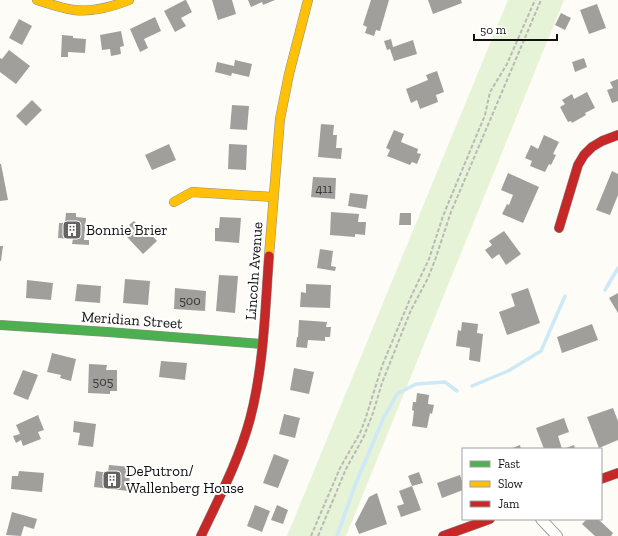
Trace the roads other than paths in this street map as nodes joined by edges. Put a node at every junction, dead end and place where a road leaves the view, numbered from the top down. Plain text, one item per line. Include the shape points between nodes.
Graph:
1 (37, 0) edge
2 (129, 0) edge
3 (308, 0) edge
4 (618, 135) edge
5 (273, 197) junction
6 (174, 202) dead end
7 (559, 228) dead end
8 (0, 325) edge
9 (262, 344) junction
10 (618, 473) edge
11 (602, 480) edge
12 (487, 520) edge
13 (542, 520) edge
14 (201, 536) edge
15 (443, 536) edge
16 (557, 536) edge

1 - 2 street via 75,10 110,6
3 - 5 street, Lincoln Avenue via 284,94
4 - 7 street via 602,141 584,155 578,165
5 - 6 street via 192,192
5 - 9 street, Lincoln Avenue
8 - 9 street, Meridian Street
9 - 14 street, Lincoln Avenue via 251,417 231,473
10 - 11 street
12 - 15 street
13 - 16 street

